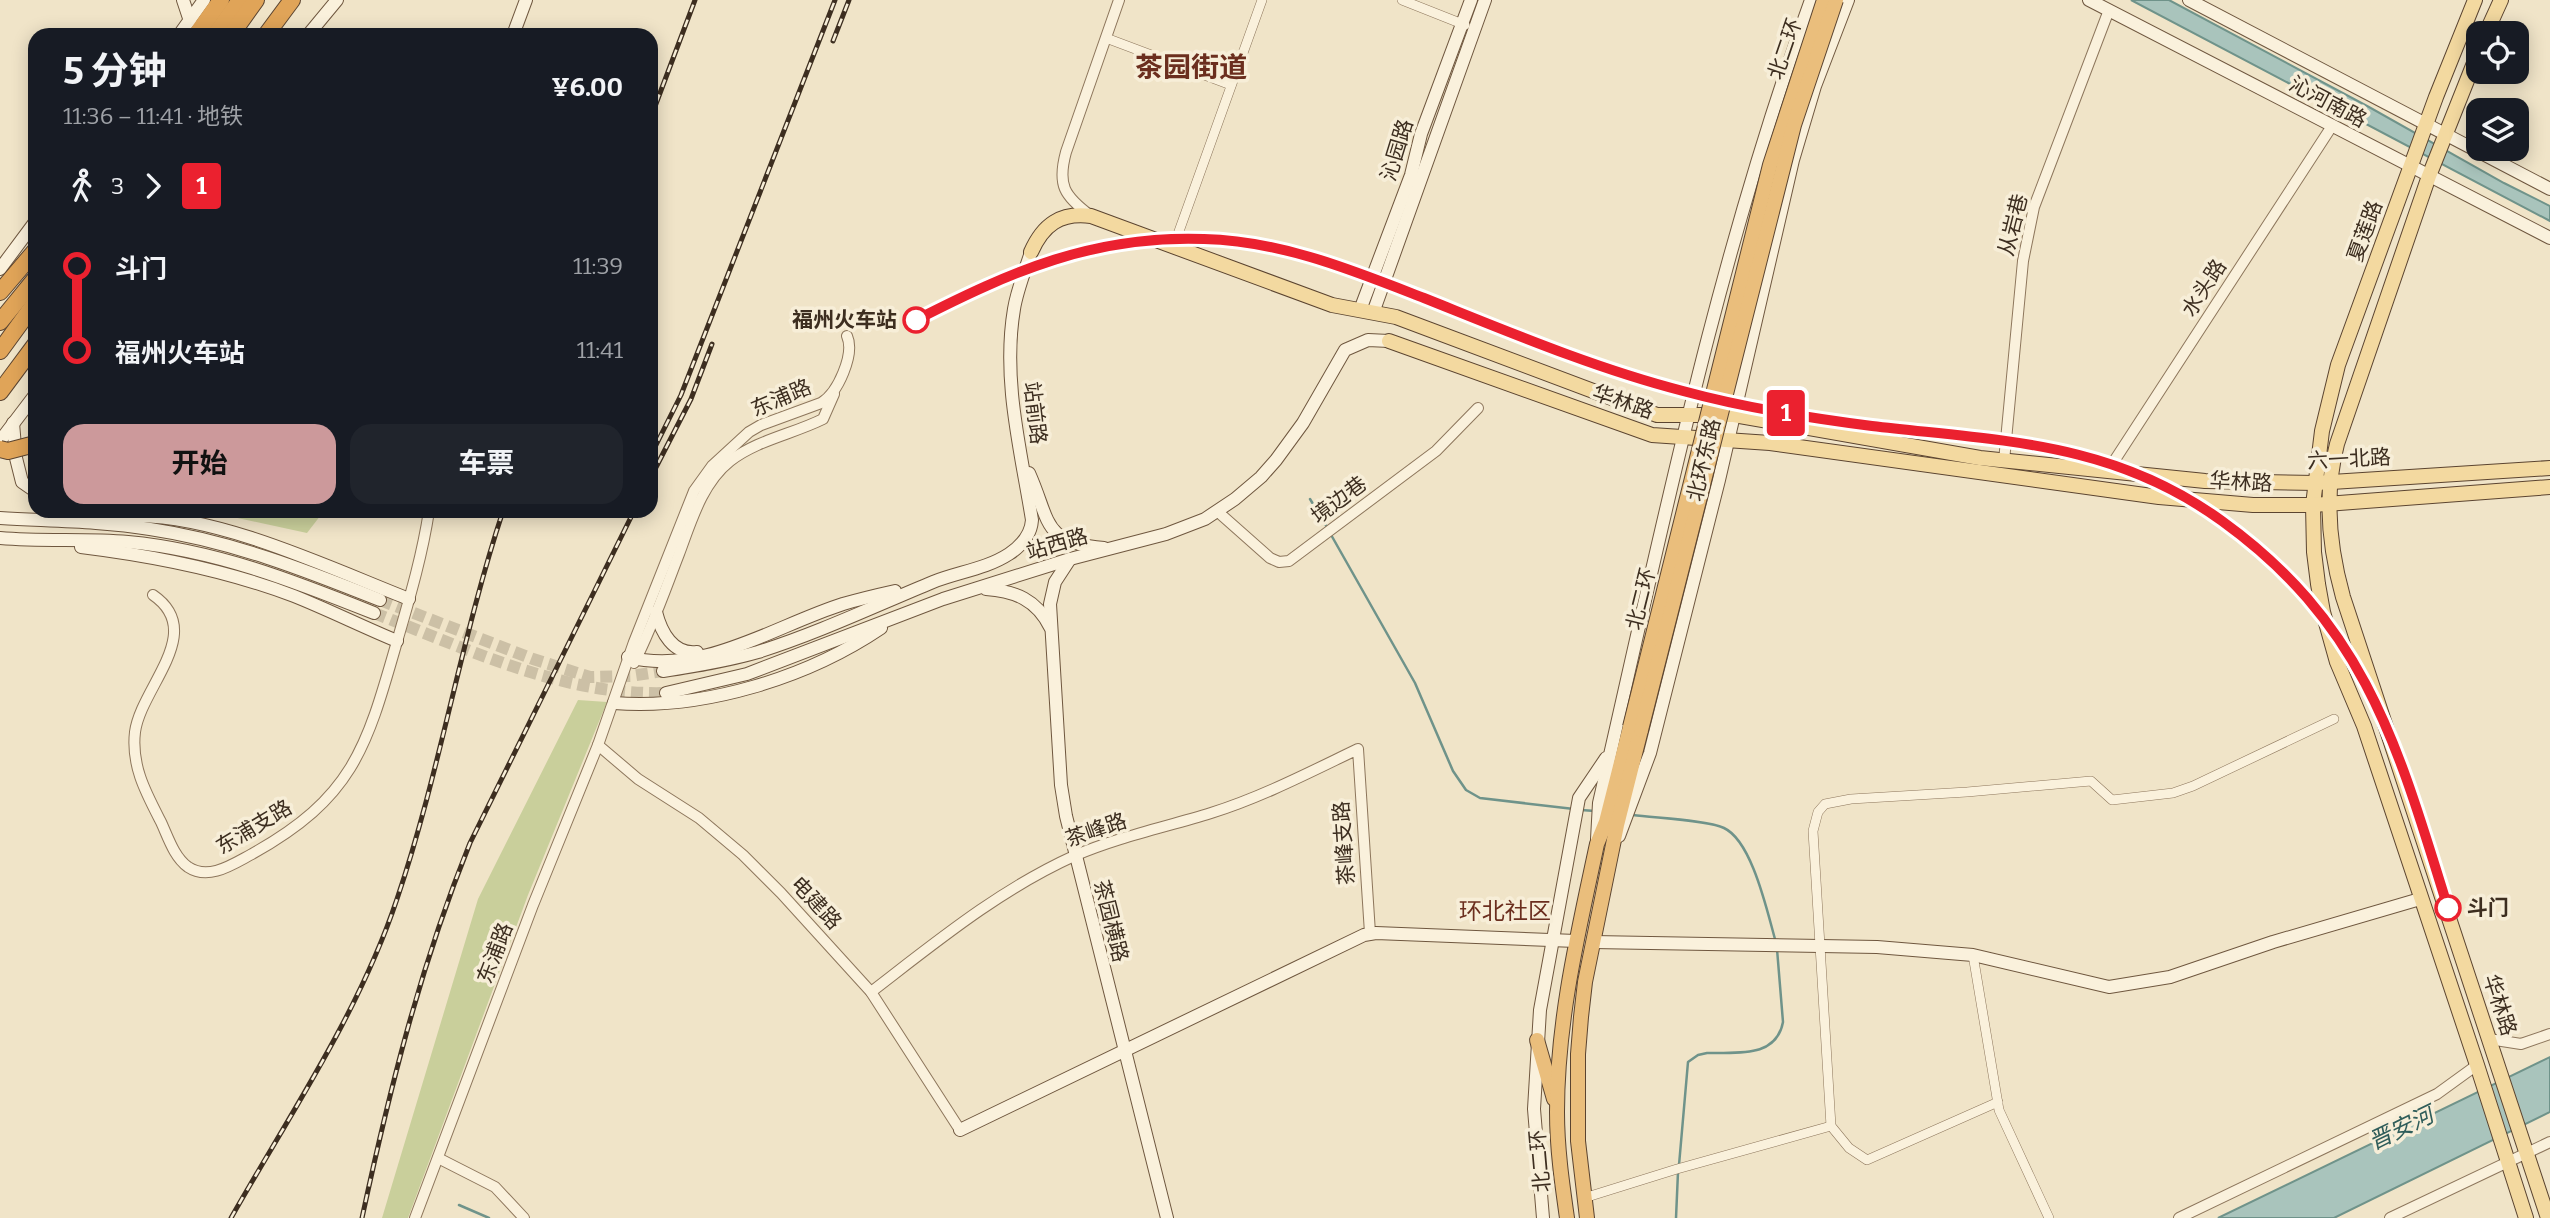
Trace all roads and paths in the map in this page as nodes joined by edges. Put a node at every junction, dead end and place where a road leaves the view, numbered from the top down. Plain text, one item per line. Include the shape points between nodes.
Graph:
1 (183, 0) edge
2 (204, 0) edge
3 (220, 0) edge
4 (240, 0) edge
5 (257, 0) edge
6 (292, 0) edge
7 (337, 0) edge
8 (526, 0) edge
9 (1119, 0) edge
10 (1262, 0) edge
11 (1402, 0) edge
12 (1471, 0) edge
13 (1485, 0) edge
14 (1811, 0) edge
15 (1824, 0) edge
16 (1836, 0) edge
17 (1848, 0) edge
18 (2089, 0) edge
19 (2189, 0) edge
20 (2475, 0) edge
21 (2501, 0) edge
22 (2109, 10) junction
23 (2491, 21) edge
24 (1468, 26) junction
25 (193, 28) edge
26 (220, 28) edge
27 (235, 28) edge
28 (271, 28) edge
29 (314, 28) edge
30 (516, 28) edge
31 (1105, 38) junction
32 (2466, 82) edge
33 (1231, 85) junction
34 (2427, 123) junction
35 (2332, 126) junction
36 (2445, 134) junction
37 (2411, 167) junction
38 (2429, 176) junction
39 (2550, 189) edge
40 (1091, 216) junction
41 (28, 231) edge
42 (2550, 238) edge
43 (1173, 248) junction
44 (1031, 252) joint
45 (28, 259) edge
46 (0, 269) edge
47 (28, 288) edge
48 (0, 292) edge
49 (1367, 312) junction
50 (28, 313) edge
51 (0, 322) edge
52 (847, 336) dead end
53 (1389, 341) joint
54 (0, 351) edge
55 (28, 354) edge
56 (838, 381) junction
57 (0, 392) edge
58 (28, 404) edge
59 (1478, 408) dead end
60 (1688, 414) junction
61 (1734, 415) junction
62 (13, 423) junction
63 (1682, 436) junction
64 (1728, 439) junction
65 (0, 441) edge
66 (28, 446) edge
67 (0, 449) edge
68 (1021, 453) junction
69 (2004, 461) junction
70 (2550, 468) edge
71 (2107, 472) junction
72 (2323, 482) junction
73 (28, 486) edge
74 (2550, 488) edge
75 (2330, 503) junction
76 (2313, 505) junction
77 (1217, 511) junction
78 (0, 518) edge
79 (80, 518) edge
80 (125, 518) edge
81 (149, 518) edge
82 (428, 518) edge
83 (93, 524) junction
84 (0, 538) edge
85 (36, 542) junction
86 (1113, 549) junction
87 (1070, 559) junction
88 (942, 579) junction
89 (974, 588) junction
90 (153, 595) dead end
91 (410, 599) junction
92 (380, 600) tunnel mouth
93 (656, 612) junction
94 (374, 613) tunnel mouth
95 (900, 615) junction
96 (1050, 627) junction
97 (397, 642) junction
98 (725, 650) junction
99 (632, 658) junction
100 (663, 671) tunnel mouth
101 (666, 692) tunnel mouth
102 (614, 703) junction
103 (2333, 719) dead end
104 (1636, 729) junction
105 (598, 746) junction
106 (1358, 749) joint
107 (1612, 749) junction
108 (1613, 816) junction
109 (1075, 856) junction
110 (2420, 899) junction
111 (1370, 933) junction
112 (1551, 940) junction
113 (1576, 942) junction
114 (1593, 942) junction
115 (1820, 946) junction
116 (1973, 955) junction
117 (871, 992) junction
118 (2550, 1034) edge
119 (1537, 1040) junction
120 (2489, 1040) junction
121 (1123, 1050) junction
122 (2479, 1070) junction
123 (1997, 1102) junction
124 (1557, 1110) junction
125 (1831, 1126) junction
126 (960, 1130) joint
127 (2550, 1142) edge
128 (2526, 1153) junction
129 (438, 1158) junction
130 (2507, 1162) junction
131 (1584, 1198) junction
132 (415, 1218) edge
133 (524, 1218) edge
134 (1167, 1218) edge
135 (1544, 1218) edge
136 (1567, 1218) edge
137 (1587, 1218) edge
138 (2049, 1218) edge
139 (2179, 1218) edge
140 (2390, 1218) edge
141 (2526, 1218) edge
142 (2548, 1218) edge

1 - 25 main road
2 - 25 main road
3 - 25 highway
4 - 26 highway
5 - 27 highway
6 - 28 highway
7 - 29 main road
8 - 30 main road
9 - 31 street
10 - 33 street
11 - 24 street
12 - 24 main road
13 - 24 main road
14 - 60 main road via 1765,135
15 - 104 highway, 北二环, bridge via 1770,165
16 - 104 highway, 北二环, bridge via 1794,125
17 - 61 main road, 北环东路 via 1796,149
18 - 22 main road, 沁河南路
19 - 34 main road, 沁河南路
20 - 34 main road, 夏莲路
21 - 23 main road
22 - 35 main road, 沁河南路
22 - 69 street, 从岩巷 via 2028,231
24 - 49 main road
31 - 33 street
31 - 40 street via 1062,171 1069,198
32 - 36 main road, 夏莲路
33 - 43 street
34 - 36 main road, 沁河南路
34 - 37 main road, 夏莲路
35 - 37 main road, 沁河南路
35 - 71 street, 水头路
36 - 38 main road, 夏莲路
36 - 39 main road, 沁河南路
37 - 38 main road, 沁河南路
37 - 72 main road, 夏莲路 via 2338,365 2324,422
38 - 42 main road, 沁河南路
38 - 72 main road, 夏莲路
40 - 43 main road, 华林路
40 - 44 main road, 华林路 via 1055,220 1042,231
41 - 46 main road
43 - 49 main road, 华林路 via 1332,305
44 - 68 main road, 站前路 via 1012,326 1011,377
45 - 48 highway
47 - 51 highway
49 - 60 main road, 华林路 via 1396,317 1657,415
50 - 54 highway
52 - 56 street via 849,357
53 - 63 main road, 华林路 via 1652,435
53 - 77 main road, 站西路 via 1368,340 1345,350 1276,460
55 - 57 highway
56 - 93 street, 东浦路 via 823,419 731,460 714,478
56 - 99 street, 东浦路 via 824,401 743,436 706,474 686,510
58 - 62 main road
59 - 77 street, 境边巷 via 1436,451 1289,561 1275,561
60 - 61 main road, 华林路
60 - 63 main road
61 - 64 main road, 北环东路
61 - 69 main road, 华林路
62 - 65 main road
62 - 73 main road via 16,458 22,482
63 - 64 main road, 华林路
63 - 107 main road
64 - 76 main road, 华林路 via 2159,498
64 - 108 main road, 北环东路 via 1650,753
66 - 67 highway, bridge
68 - 86 main road via 1050,528 1059,537 1083,546
68 - 88 main road, 站前路 via 1031,529 1017,547 993,563
69 - 71 main road, 华林路
70 - 72 main road, 六一北路
71 - 72 main road, 六一北路 via 2228,482
72 - 75 main road, 华林路
72 - 76 main road, 华林路
74 - 75 main road, 六一北路
75 - 76 main road, 六一北路
75 - 120 main road, 华林路 via 2333,553 2343,597
76 - 110 main road, 华林路 via 2315,563 2329,636 2364,726
77 - 86 main road, 站西路 via 1187,527
78 - 83 main road
79 - 83 main road
80 - 83 main road
81 - 91 main road via 214,528
82 - 91 street, 东浦支路
83 - 92 main road via 151,529 228,545
84 - 85 main road
85 - 94 main road via 128,542 202,554 285,577
85 - 97 main road via 169,561 230,575 293,596
86 - 87 main road, 站西路
87 - 89 main road, 站西路
87 - 96 main road, 茶园横路 via 1052,592
88 - 98 main road via 842,604
88 - 100 main road via 758,652
89 - 95 main road, 站西路
89 - 96 main road via 1026,598
90 - 97 street, 东浦支路 via 168,607 175,634 138,720 136,762 143,787 180,859 195,871 221,870 273,842 302,823 334,791 369,735
91 - 97 street, 东浦支路
93 - 98 main road via 661,628 677,648 690,653
93 - 99 street, 东浦路
95 - 101 main road, 站西路 via 759,670
95 - 102 main road via 857,644 747,689 678,704
96 - 109 main road, 茶园横路 via 1061,785
98 - 99 main road via 664,662
99 - 102 street, 东浦路
102 - 105 street, 东浦路
103 - 115 street via 2173,793 2112,800 2091,781 1825,804 1813,831
104 - 108 highway, 北二环
105 - 117 street, 电建路 via 743,855
105 - 129 street, 东浦路
106 - 109 street, 茶峰路 via 1268,792
106 - 111 street, 茶峰支路
107 - 108 main road
107 - 112 main road via 1579,799
108 - 113 highway, 北二环 via 1597,844
108 - 114 highway, 北二环 via 1615,847
109 - 117 street, 茶峰路 via 988,904
109 - 121 main road, 茶园横路
110 - 116 main road via 2170,977 2109,987
110 - 122 main road, 华林路
111 - 112 main road
111 - 121 main road
112 - 113 main road
112 - 119 main road
113 - 124 highway, 北二环 via 1564,1014
114 - 115 main road
114 - 131 highway, 北二环 via 1578,1054 1578,1141
115 - 116 main road
115 - 125 street
116 - 123 street
117 - 126 street, 电建路
118 - 120 street via 2521,1044
119 - 124 highway
119 - 135 main road via 1534,1108
120 - 128 main road, 华林路
121 - 126 main road
121 - 134 main road, 茶园横路
122 - 130 main road, 华林路
122 - 139 street
123 - 125 street via 1867,1160
123 - 138 street
124 - 136 highway, 北二环
125 - 131 street
127 - 128 street
128 - 130 street
128 - 142 main road, 华林路
129 - 132 street, 东浦路
129 - 133 street via 495,1188
130 - 140 street
130 - 141 main road, 华林路
131 - 137 highway, 北二环

